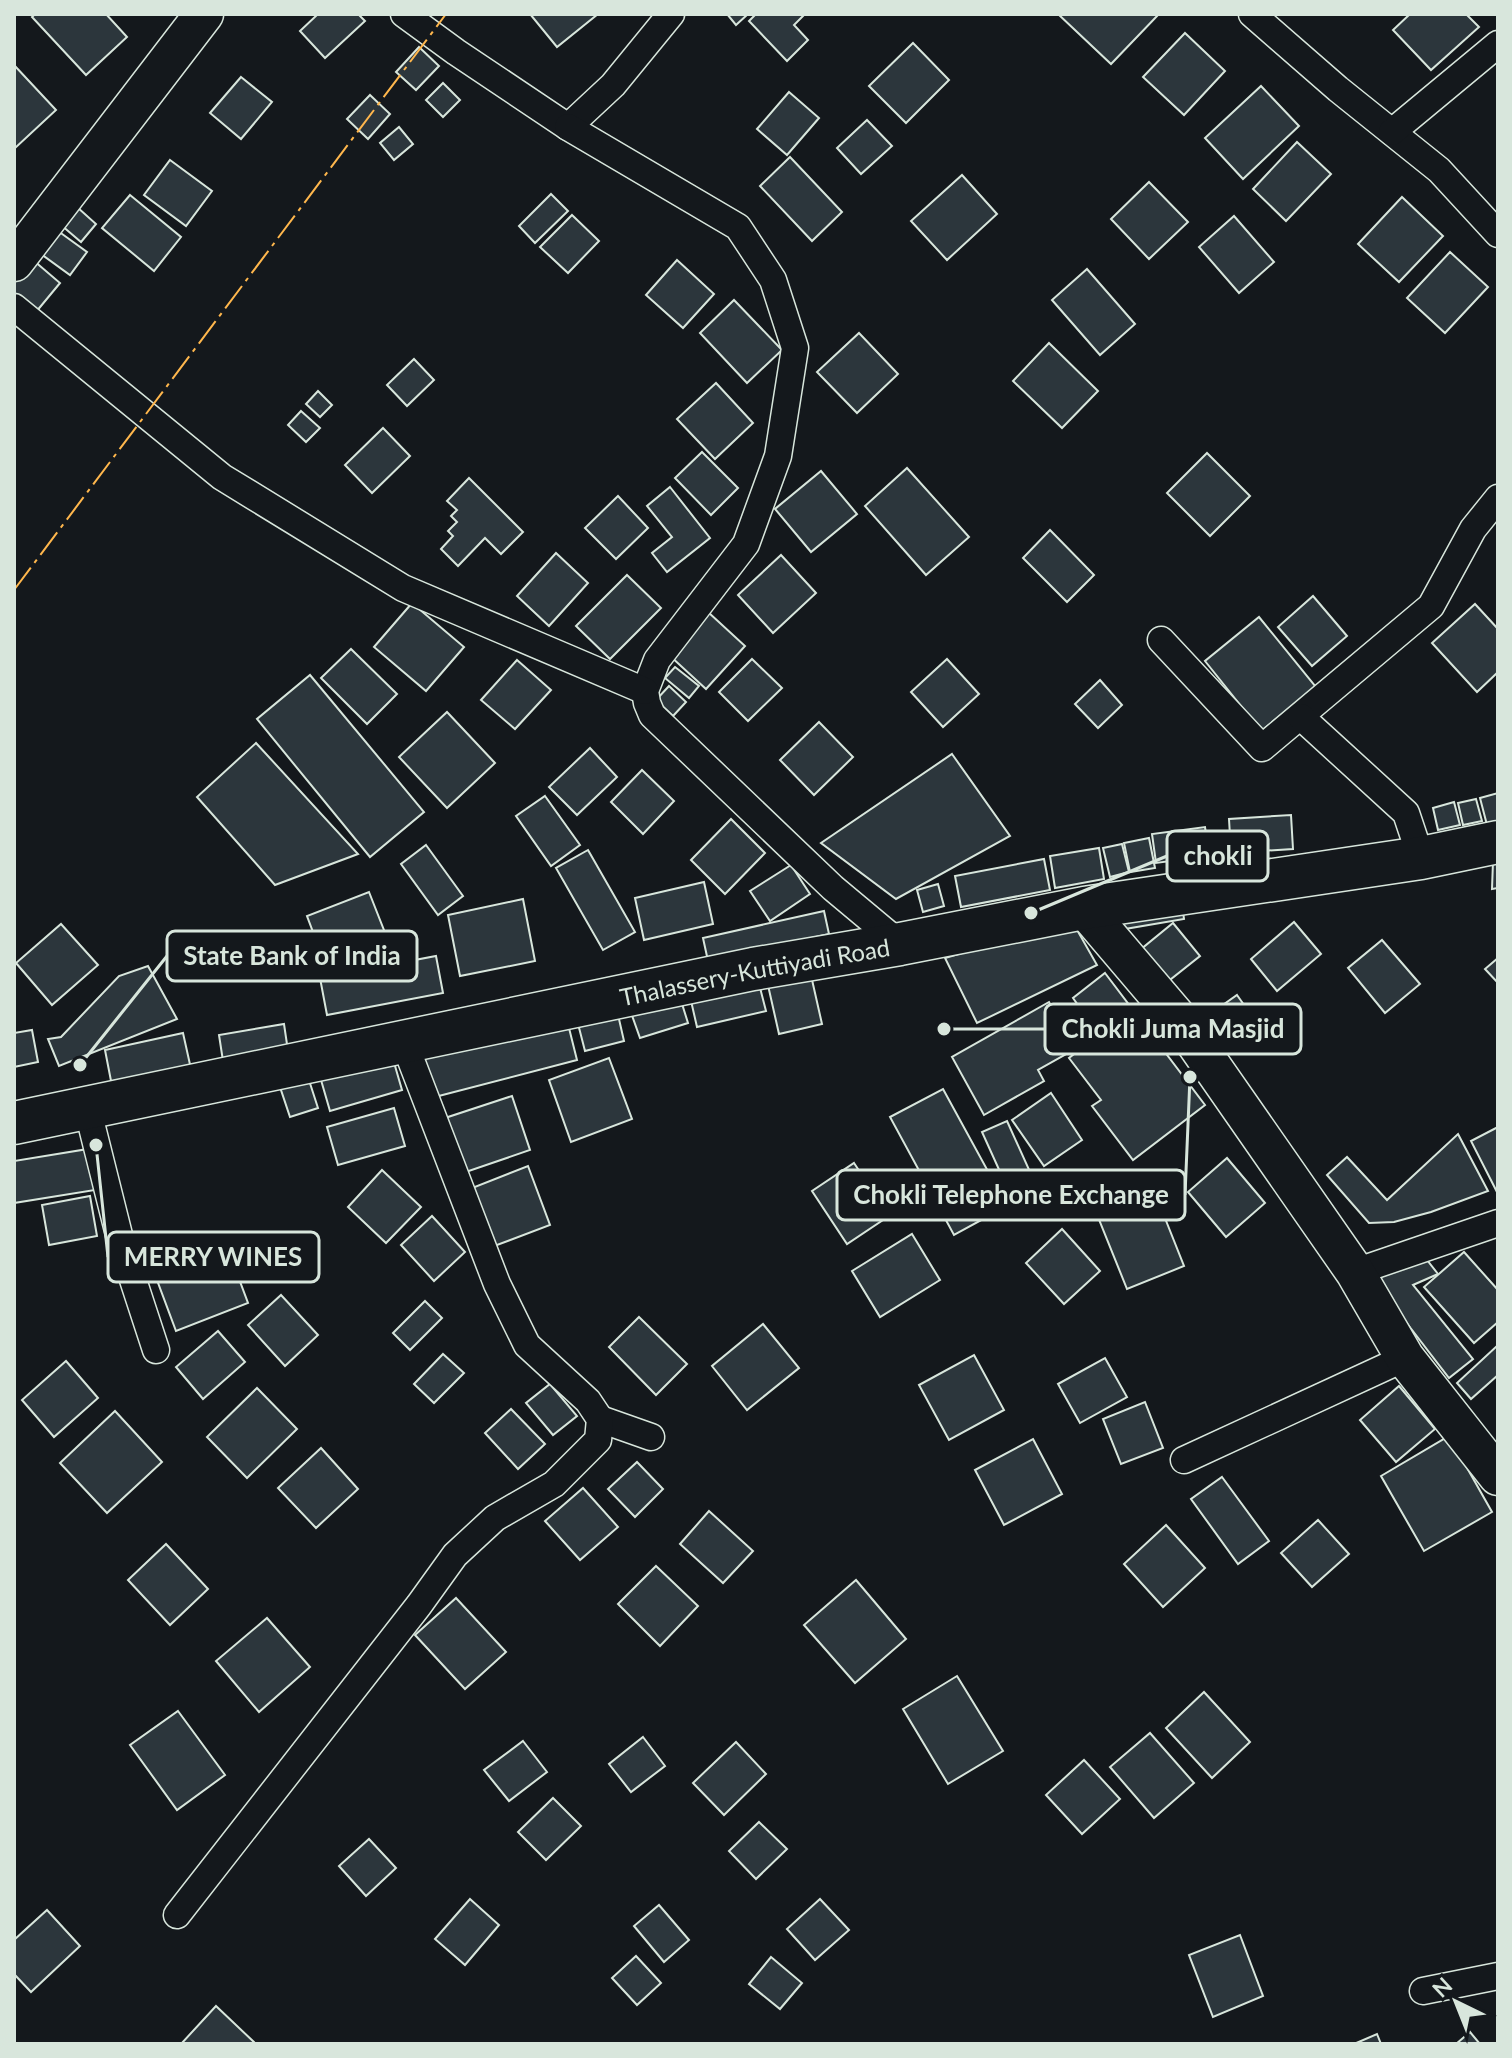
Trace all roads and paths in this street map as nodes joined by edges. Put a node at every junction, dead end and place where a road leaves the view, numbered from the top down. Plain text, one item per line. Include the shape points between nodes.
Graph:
1 (204, 14) edge
2 (404, 14) edge
3 (671, 14) edge
4 (1252, 14) edge
5 (1498, 44) edge
6 (568, 127) junction
7 (1392, 132) junction
8 (1498, 234) edge
9 (14, 262) edge
10 (14, 307) edge
11 (1498, 498) edge
12 (1161, 640) dead end
13 (645, 691) junction
14 (1301, 717) junction
15 (1498, 842) edge
16 (1421, 858) junction
17 (1084, 908) junction
18 (900, 944) junction
19 (404, 1042) junction
20 (87, 1107) junction
21 (14, 1123) edge
22 (1498, 1223) edge
23 (1355, 1272) junction
24 (156, 1350) dead end
25 (1405, 1358) junction
26 (600, 1419) junction
27 (651, 1437) dead end
28 (1184, 1460) dead end
29 (1498, 1476) edge
30 (177, 1915) dead end
31 (1498, 1976) edge
32 (1423, 1991) dead end

1 - 9 main road
2 - 6 street
3 - 6 street via 613,85
4 - 7 street
5 - 7 street
6 - 13 street via 738,227 773,280 795,348 778,456 746,544 657,660
7 - 8 street via 1439,170
10 - 13 street via 222,477 403,588
11 - 14 street via 1473,529 1431,606
12 - 14 street via 1262,748
13 - 18 street via 652,715 833,888
14 - 16 street via 1406,813
15 - 16 main road, Thalassery-Kuttiyadi Road
16 - 17 main road, Thalassery-Kuttiyadi Road
17 - 18 main road, Thalassery-Kuttiyadi Road
17 - 23 main road via 1181,1022
18 - 19 main road, Thalassery-Kuttiyadi Road
19 - 20 main road, Thalassery-Kuttiyadi Road
19 - 26 street via 497,1284 527,1345 588,1401
20 - 21 main road, Thalassery-Kuttiyadi Road
20 - 24 street via 121,1243
22 - 23 street
23 - 25 main road
25 - 28 street
25 - 29 main road
26 - 27 street
26 - 30 street via 598,1440 554,1484 495,1518 455,1555
31 - 32 street

